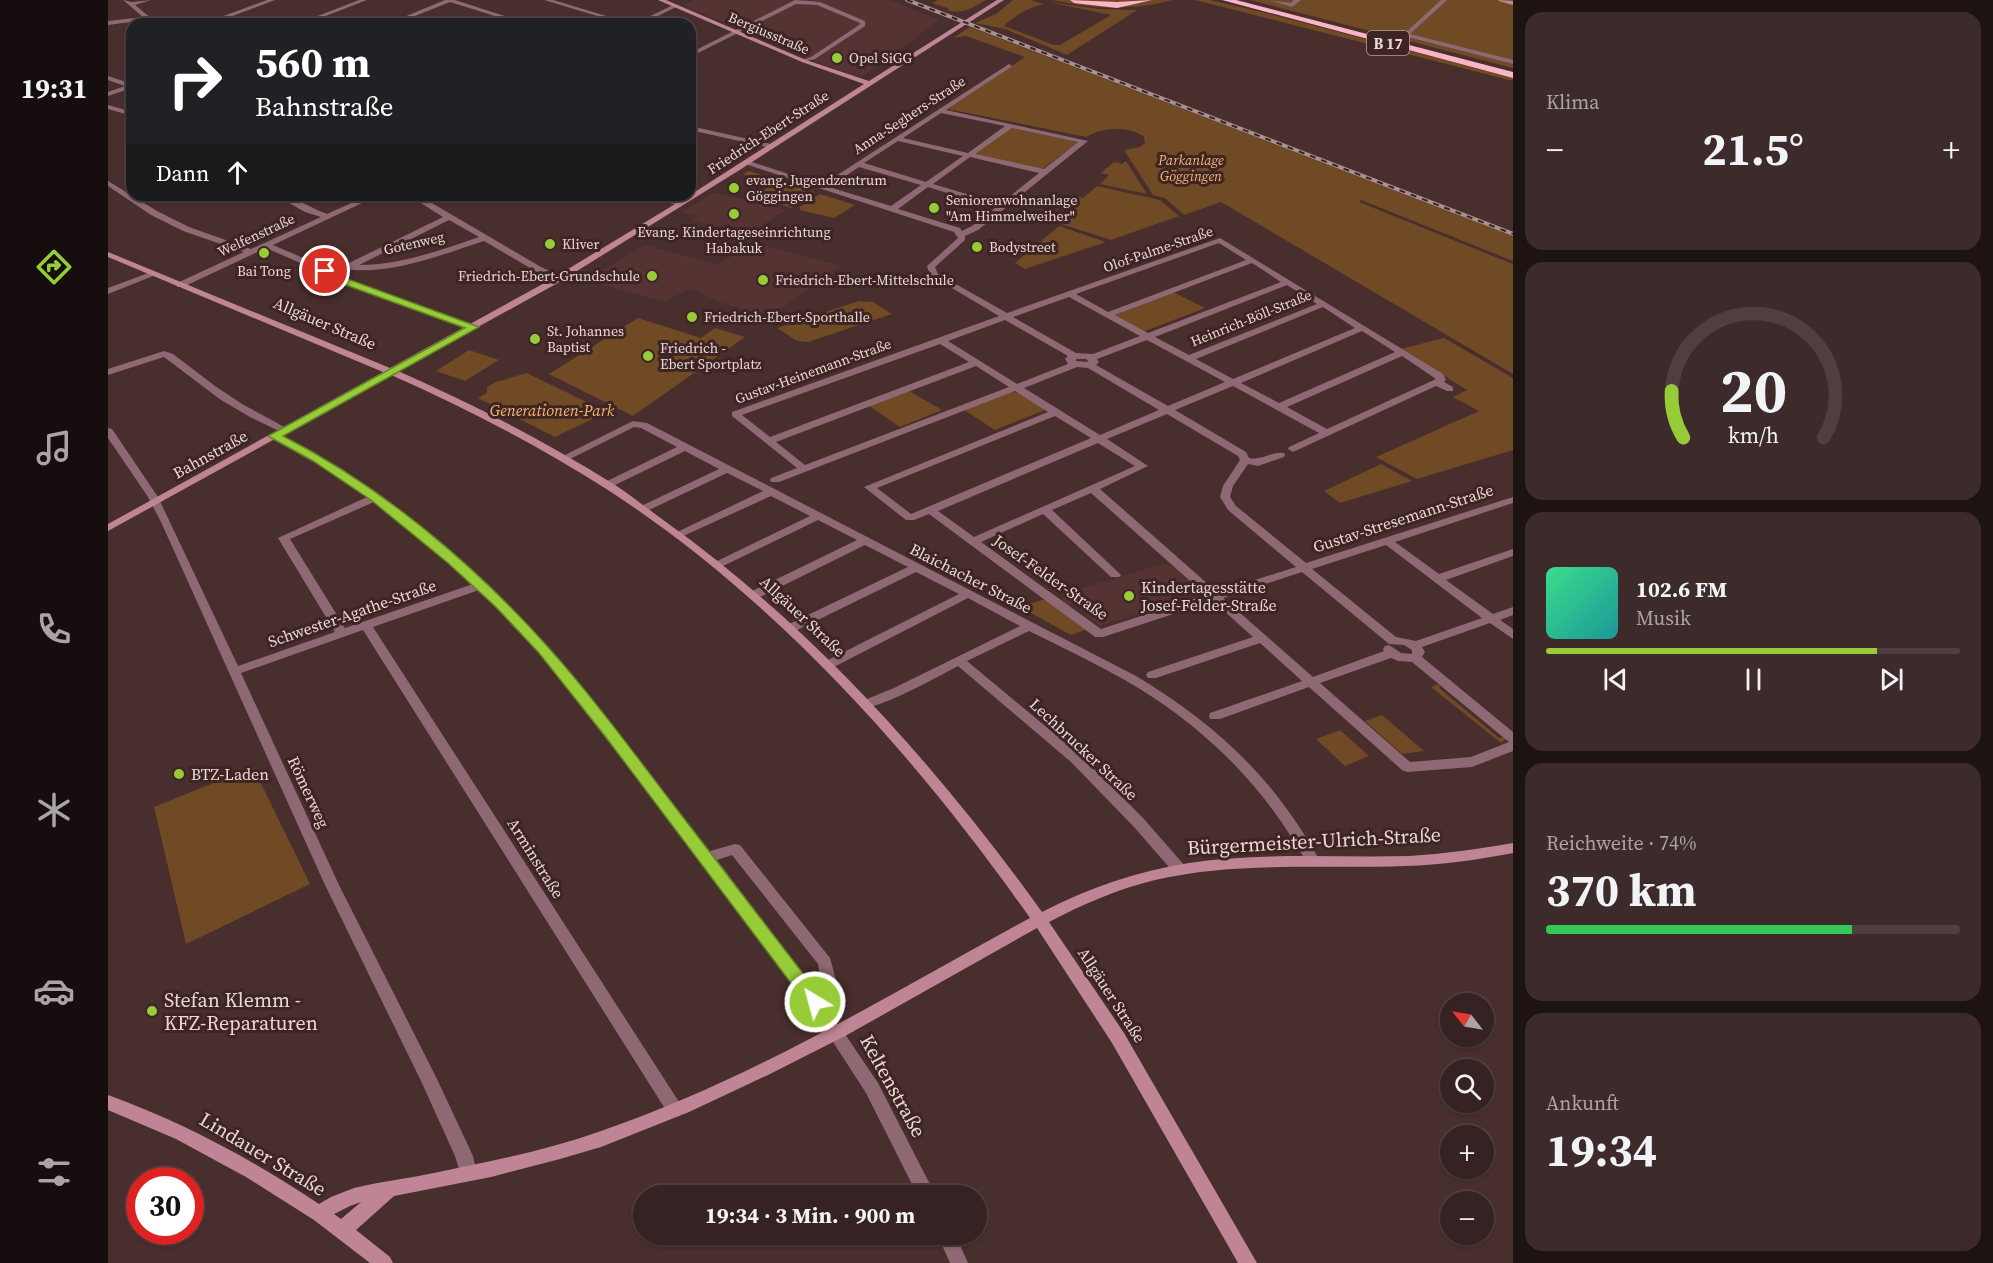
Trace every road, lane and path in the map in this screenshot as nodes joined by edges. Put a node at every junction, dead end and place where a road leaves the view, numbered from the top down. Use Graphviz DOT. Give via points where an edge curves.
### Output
graph roads {
  1 [pos="148,0"];
  2 [pos="272,0"];
  3 [pos="364,0"];
  4 [pos="449,0"];
  5 [pos="547,0"];
  6 [pos="661,0"];
  7 [pos="1001,0"];
  8 [pos="1074,0"];
  9 [pos="1148,0"];
  10 [pos="1217,0"];
  11 [pos="1226,0"];
  12 [pos="1272,0"];
  13 [pos="1298,0"];
  14 [pos="1444,0"];
  15 [pos="1501,0"];
  16 [pos="1245,1"];
  17 [pos="128,2"];
  18 [pos="1513,3"];
  19 [pos="675,6"];
  20 [pos="1263,10"];
  21 [pos="147,18"];
  22 [pos="222,18"];
  23 [pos="316,18"];
  24 [pos="406,18"];
  25 [pos="507,18"];
  26 [pos="609,18"];
  27 [pos="650,18"];
  28 [pos="126,21"];
  29 [pos="108,23"];
  30 [pos="734,32"];
  31 [pos="696,53"];
  32 [pos="804,61"];
  33 [pos="1513,62"];
  34 [pos="1010,66"];
  35 [pos="1513,73"];
  36 [pos="108,78"];
  37 [pos="868,83"];
  38 [pos="126,84"];
  39 [pos="126,88"];
  40 [pos="108,94"];
  41 [pos="108,107"];
  42 [pos="941,111"];
  43 [pos="126,112"];
  44 [pos="1010,126"];
  45 [pos="696,129"];
  46 [pos="897,139"];
  47 [pos="771,146"];
  48 [pos="968,155"];
  49 [pos="746,163"];
  50 [pos="858,164"];
  51 [pos="1045,172"];
  52 [pos="108,183"];
  53 [pos="927,185"];
  54 [pos="823,187"];
  55 [pos="696,194"];
  56 [pos="126,195"];
  57 [pos="136,201"];
  58 [pos="291,201"];
  59 [pos="362,201"];
  60 [pos="422,201"];
  61 [pos="668,201"];
  62 [pos="685,201"];
  63 [pos="680,204"];
  64 [pos="1001,207"];
  65 [pos="892,209"];
  66 [pos="328,217"];
  67 [pos="449,217"];
  68 [pos="962,235"];
  69 [pos="484,238"];
  70 [pos="266,245"];
  71 [pos="251,252"];
  72 [pos="108,254"];
  73 [pos="1253,260"];
  74 [pos="348,267"];
  75 [pos="154,274"];
  76 [pos="333,274"];
  77 [pos="560,278"];
  78 [pos="1288,282"];
  79 [pos="180,285"];
  80 [pos="108,291"];
  81 [pos="1069,294"];
  82 [pos="1310,296"];
  83 [pos="1324,304"];
  84 [pos="1107,315"];
  85 [pos="1006,317"];
  86 [pos="474,327"];
  87 [pos="1362,328"];
  88 [pos="1147,336"];
  89 [pos="940,340"];
  90 [pos="1402,353"];
  91 [pos="1188,359"];
  92 [pos="1074,360"];
  93 [pos="1091,362"];
  94 [pos="976,363"];
  95 [pos="108,372"];
  96 [pos="390,373"];
  97 [pos="1232,382"];
  98 [pos="1437,382"];
  99 [pos="1016,387"];
  100 [pos="1450,389"];
  101 [pos="1279,407"];
  102 [pos="1168,410"];
  103 [pos="1056,412"];
  104 [pos="108,431"];
  105 [pos="280,433"];
  106 [pos="1327,433"];
  107 [pos="1099,439"];
  108 [pos="768,441"];
  109 [pos="112,444"];
  110 [pos="684,447"];
  111 [pos="1293,448"];
  112 [pos="1280,455"];
  113 [pos="564,458"];
  114 [pos="1245,460"];
  115 [pos="726,469"];
  116 [pos="804,469"];
  117 [pos="775,480"];
  118 [pos="607,485"];
  119 [pos="1092,488"];
  120 [pos="770,492"];
  121 [pos="376,497"];
  122 [pos="1513,500"];
  123 [pos="155,502"];
  124 [pos="643,509"];
  125 [pos="930,510"];
  126 [pos="1045,510"];
  127 [pos="817,517"];
  128 [pos="108,528"];
  129 [pos="680,535"];
  130 [pos="1386,540"];
  131 [pos="864,542"];
  132 [pos="972,542"];
  133 [pos="1513,552"];
  134 [pos="717,564"];
  135 [pos="915,567"];
  136 [pos="1302,568"];
  137 [pos="1115,575"];
  138 [pos="1437,579"];
  139 [pos="481,585"];
  140 [pos="967,594"];
  141 [pos="754,595"];
  142 [pos="1214,597"];
  143 [pos="1513,610"];
  144 [pos="1491,618"];
  145 [pos="366,625"];
  146 [pos="1029,626"];
  147 [pos="791,628"];
  148 [pos="342,633"];
  149 [pos="1513,635"];
  150 [pos="1260,639"];
  151 [pos="1393,647"];
  152 [pos="1415,652"];
  153 [pos="958,660"];
  154 [pos="828,665"];
  155 [pos="235,671"];
  156 [pos="1152,675"];
  157 [pos="1310,683"];
  158 [pos="866,704"];
  159 [pos="1215,716"];
  160 [pos="1513,739"];
  161 [pos="1513,746"];
  162 [pos="1513,848"];
  163 [pos="707,857"];
  164 [pos="1313,861"];
  165 [pos="1180,870"];
  166 [pos="1040,920"];
  167 [pos="815,1002"];
  168 [pos="837,1032"];
  169 [pos="108,1102"];
  170 [pos="675,1110"];
  171 [pos="468,1173"];
  172 [pos="921,1185"];
  173 [pos="392,1189"];
  174 [pos="320,1214"];
  175 [pos="342,1230"];
  176 [pos="951,1245"];
  177 [pos="384,1263"];
  178 [pos="959,1263"];
  179 [pos="1248,1263"];
  1 -- 17 [label="street"];
  2 -- 22 [label="street"];
  3 -- 23 [label="street"];
  4 -- 24 [label="street"];
  4 -- 25 [label="street"];
  5 -- 26 [label="street"];
  6 -- 19 [label="street, Bergiusstraße"];
  7 -- 37 [label="street, Friedrich-Ebert-Straße"];
  8 -- 9 [label="highway" via="1117,4"];
  10 -- 20 [label="highway"];
  11 -- 20 [label="highway, B 17"];
  12 -- 13 [label="street" via="1292,5"];
  14 -- 33 [label="street" via="1406,35"];
  15 -- 18 [label="street"];
  16 -- 35 [label="highway, B 17"];
  17 -- 21 [label="street"];
  19 -- 27 [label="street"];
  19 -- 30 [label="street, Bergiusstraße"];
  20 -- 35 [label="highway, B 17"];
  28 -- 29 [label="street"];
  30 -- 31 [label="street"];
  30 -- 32 [label="street, Bergiusstraße"];
  30 -- 32 [label="street" via="790,3 800,2 818,3 863,22 825,51"];
  32 -- 37 [label="street, Bergiusstraße"];
  34 -- 42 [label="street, Anna-Seghers-Straße"];
  36 -- 38 [label="street"];
  37 -- 47 [label="street, Friedrich-Ebert-Straße"];
  39 -- 40 [label="street"];
  41 -- 43 [label="street"];
  42 -- 44 [label="street"];
  42 -- 46 [label="street, Anna-Seghers-Straße"];
  44 -- 48 [label="street"];
  44 -- 51 [label="street" via="1084,141"];
  45 -- 47 [label="street"];
  46 -- 48 [label="street"];
  46 -- 50 [label="street, Anna-Seghers-Straße"];
  47 -- 49 [label="street, Friedrich-Ebert-Straße"];
  48 -- 51 [label="street"];
  48 -- 53 [label="street"];
  49 -- 54 [label="street"];
  49 -- 55 [label="street, Friedrich-Ebert-Straße"];
  50 -- 53 [label="street"];
  50 -- 54 [label="street, Anna-Seghers-Straße"];
  51 -- 64 [label="street"];
  52 -- 56 [label="street"];
  53 -- 64 [label="street"];
  53 -- 65 [label="street"];
  54 -- 65 [label="street"];
  57 -- 71 [label="street" via="186,229"];
  58 -- 66 [label="street"];
  59 -- 66 [label="street, Welfenstraße"];
  60 -- 67 [label="street"];
  61 -- 63 [label="street"];
  62 -- 63 [label="street, Friedrich-Ebert-Straße"];
  63 -- 77 [label="street, Friedrich-Ebert-Straße"];
  64 -- 68 [label="street"];
  65 -- 68 [label="street" via="950,227"];
  66 -- 70 [label="street, Welfenstraße"];
  67 -- 69 [label="street"];
  67 -- 74 [label="street"];
  68 -- 85 [label="street" via="935,261 932,271"];
  69 -- 74 [label="street, Gotenweg" via="400,261"];
  69 -- 77 [label="street"];
  70 -- 71 [label="street, Welfenstraße"];
  70 -- 76 [label="street"];
  71 -- 79 [label="street, Welfenstraße"];
  72 -- 75 [label="street, Allgäuer Straße"];
  73 -- 78 [label="street, Olof-Palme-Straße"];
  73 -- 81 [label="street, Olof-Palme-Straße" via="1220,240"];
  73 -- 84 [label="street"];
  74 -- 76 [label="street"];
  75 -- 79 [label="street, Allgäuer Straße"];
  75 -- 80 [label="street"];
  76 -- 86 [label="street" via="335,278"];
  77 -- 86 [label="street, Friedrich-Ebert-Straße"];
  78 -- 82 [label="street, Olof-Palme-Straße"];
  78 -- 88 [label="street"];
  79 -- 96 [label="street, Allgäuer Straße"];
  81 -- 84 [label="street"];
  81 -- 85 [label="street, Olof-Palme-Straße"];
  82 -- 83 [label="street, Heinrich-Böll-Straße"];
  83 -- 87 [label="street, Heinrich-Böll-Straße"];
  83 -- 91 [label="street, Heinrich-Böll-Straße"];
  84 -- 88 [label="street"];
  85 -- 89 [label="street, Gustav-Heinemann-Straße"];
  85 -- 92 [label="street"];
  86 -- 96 [label="street, Friedrich-Ebert-Straße"];
  87 -- 90 [label="street, Heinrich-Böll-Straße"];
  87 -- 97 [label="street"];
  88 -- 91 [label="street"];
  88 -- 93 [label="street"];
  89 -- 94 [label="street"];
  89 -- 108 [label="street, Gustav-Heinemann-Straße" via="735,414"];
  90 -- 98 [label="street, Heinrich-Böll-Straße" via="1440,376"];
  90 -- 101 [label="street"];
  91 -- 97 [label="street"];
  92 -- 93 [label="street"];
  92 -- 99 [label="street"];
  93 -- 102 [label="street"];
  94 -- 99 [label="street"];
  94 -- 108 [label="street"];
  95 -- 105 [label="street, Keltenstraße" via="164,354 170,356 212,390"];
  96 -- 105 [label="street, Bahnstraße"];
  96 -- 113 [label="street, Allgäuer Straße" via="485,415"];
  97 -- 101 [label="street"];
  97 -- 102 [label="street"];
  98 -- 100 [label="street, Heinrich-Böll-Straße"];
  98 -- 106 [label="street"];
  99 -- 103 [label="street, Josef-Felder-Straße"];
  99 -- 116 [label="street"];
  101 -- 106 [label="street"];
  102 -- 107 [label="street"];
  102 -- 114 [label="street" via="1234,448"];
  103 -- 107 [label="street, Josef-Felder-Straße"];
  103 -- 125 [label="street" via="869,487 910,518"];
  104 -- 109 [label="street, Römerweg"];
  105 -- 121 [label="street, Keltenstraße"];
  105 -- 123 [label="street, Bahnstraße"];
  106 -- 111 [label="street"];
  107 -- 119 [label="street, Josef-Felder-Straße" via="1143,466"];
  107 -- 125 [label="street"];
  108 -- 116 [label="street, Gustav-Heinemann-Straße"];
  109 -- 123 [label="street, Römerweg"];
  110 -- 113 [label="street, Blaichacher Straße" via="643,425 633,424"];
  110 -- 115 [label="street, Blaichacher Straße"];
  110 -- 118 [label="street"];
  112 -- 114 [label="street" via="1258,463"];
  113 -- 118 [label="street, Allgäuer Straße"];
  114 -- 136 [label="street" via="1225,497 1232,508"];
  115 -- 120 [label="street, Blaichacher Straße"];
  115 -- 124 [label="street"];
  116 -- 117 [label="street"];
  118 -- 124 [label="street, Allgäuer Straße"];
  119 -- 126 [label="street, Josef-Felder-Straße"];
  119 -- 142 [label="street"];
  120 -- 127 [label="street, Blaichacher Straße"];
  120 -- 129 [label="street"];
  121 -- 139 [label="street, Keltenstraße"];
  121 -- 148 [label="street" via="284,538"];
  122 -- 130 [label="street, Gustav-Stresemann-Straße"];
  123 -- 128 [label="street, Bahnstraße"];
  123 -- 155 [label="street, Römerweg"];
  124 -- 129 [label="street, Allgäuer Straße"];
  125 -- 132 [label="street, Josef-Felder-Straße"];
  126 -- 132 [label="street, Josef-Felder-Straße"];
  126 -- 137 [label="street"];
  127 -- 131 [label="street, Blaichacher Straße"];
  127 -- 134 [label="street"];
  129 -- 134 [label="street, Allgäuer Straße"];
  130 -- 136 [label="street, Gustav-Stresemann-Straße"];
  130 -- 138 [label="street"];
  131 -- 135 [label="street, Blaichacher Straße"];
  131 -- 141 [label="street"];
  132 -- 142 [label="street, Josef-Felder-Straße" via="1099,634"];
  133 -- 138 [label="street"];
  134 -- 141 [label="street, Allgäuer Straße"];
  135 -- 140 [label="street, Blaichacher Straße"];
  135 -- 147 [label="street"];
  136 -- 142 [label="street, Josef-Felder-Straße"];
  136 -- 151 [label="street"];
  138 -- 144 [label="street"];
  139 -- 145 [label="street, Schwester-Agathe-Straße"];
  139 -- 163 [label="street, Keltenstraße" via="543,650"];
  140 -- 146 [label="street, Blaichacher Straße"];
  140 -- 154 [label="street"];
  141 -- 147 [label="street, Allgäuer Straße"];
  142 -- 150 [label="street"];
  143 -- 144 [label="street"];
  144 -- 149 [label="street"];
  144 -- 152 [label="street"];
  145 -- 148 [label="street, Schwester-Agathe-Straße"];
  145 -- 170 [label="street, Arminstraße"];
  146 -- 153 [label="street"];
  146 -- 164 [label="street, Blaichacher Straße" via="1157,693 1198,723 1292,822"];
  147 -- 154 [label="street, Allgäuer Straße"];
  148 -- 155 [label="street, Schwester-Agathe-Straße"];
  150 -- 156 [label="street"];
  150 -- 157 [label="street"];
  151 -- 152 [label="street" via="1402,658"];
  151 -- 152 [label="street" via="1406,641"];
  151 -- 157 [label="street"];
  152 -- 160 [label="street"];
  153 -- 158 [label="street"];
  153 -- 165 [label="street, Lechbrucker Straße" via="1076,759"];
  154 -- 158 [label="street, Allgäuer Straße"];
  155 -- 171 [label="street, Römerweg" via="336,895 429,1079"];
  157 -- 159 [label="street"];
  157 -- 161 [label="street" via="1407,767 1472,762"];
  158 -- 166 [label="street, Allgäuer Straße" via="980,838"];
  162 -- 164 [label="street, Bürgermeister-Ulrich-Straße" via="1410,861"];
  163 -- 167 [label="street, Keltenstraße"];
  163 -- 167 [label="street" via="735,849 814,947 825,962 829,984"];
  164 -- 165 [label="street, Bürgermeister-Ulrich-Straße"];
  165 -- 166 [label="street, Bürgermeister-Ulrich-Straße" via="1119,884"];
  166 -- 168 [label="street, Bürgermeister-Ulrich-Straße"];
  166 -- 179 [label="street, Allgäuer Straße" via="1127,1053"];
  167 -- 168 [label="street, Keltenstraße"];
  168 -- 170 [label="street, Bürgermeister-Ulrich-Straße"];
  168 -- 172 [label="street, Keltenstraße" via="872,1088"];
  169 -- 174 [label="street, Lindauer Straße" via="188,1135"];
  170 -- 171 [label="street, Bürgermeister-Ulrich-Straße" via="565,1151"];
  171 -- 173 [label="street, Bürgermeister-Ulrich-Straße"];
  173 -- 174 [label="street, Bürgermeister-Ulrich-Straße" via="363,1192"];
  173 -- 175 [label="street, Bürgermeister-Ulrich-Straße" via="375,1199"];
  174 -- 175 [label="street, Lindauer Straße"];
  175 -- 177 [label="street, Lindauer Straße"];
  176 -- 178 [label="street"];
}
